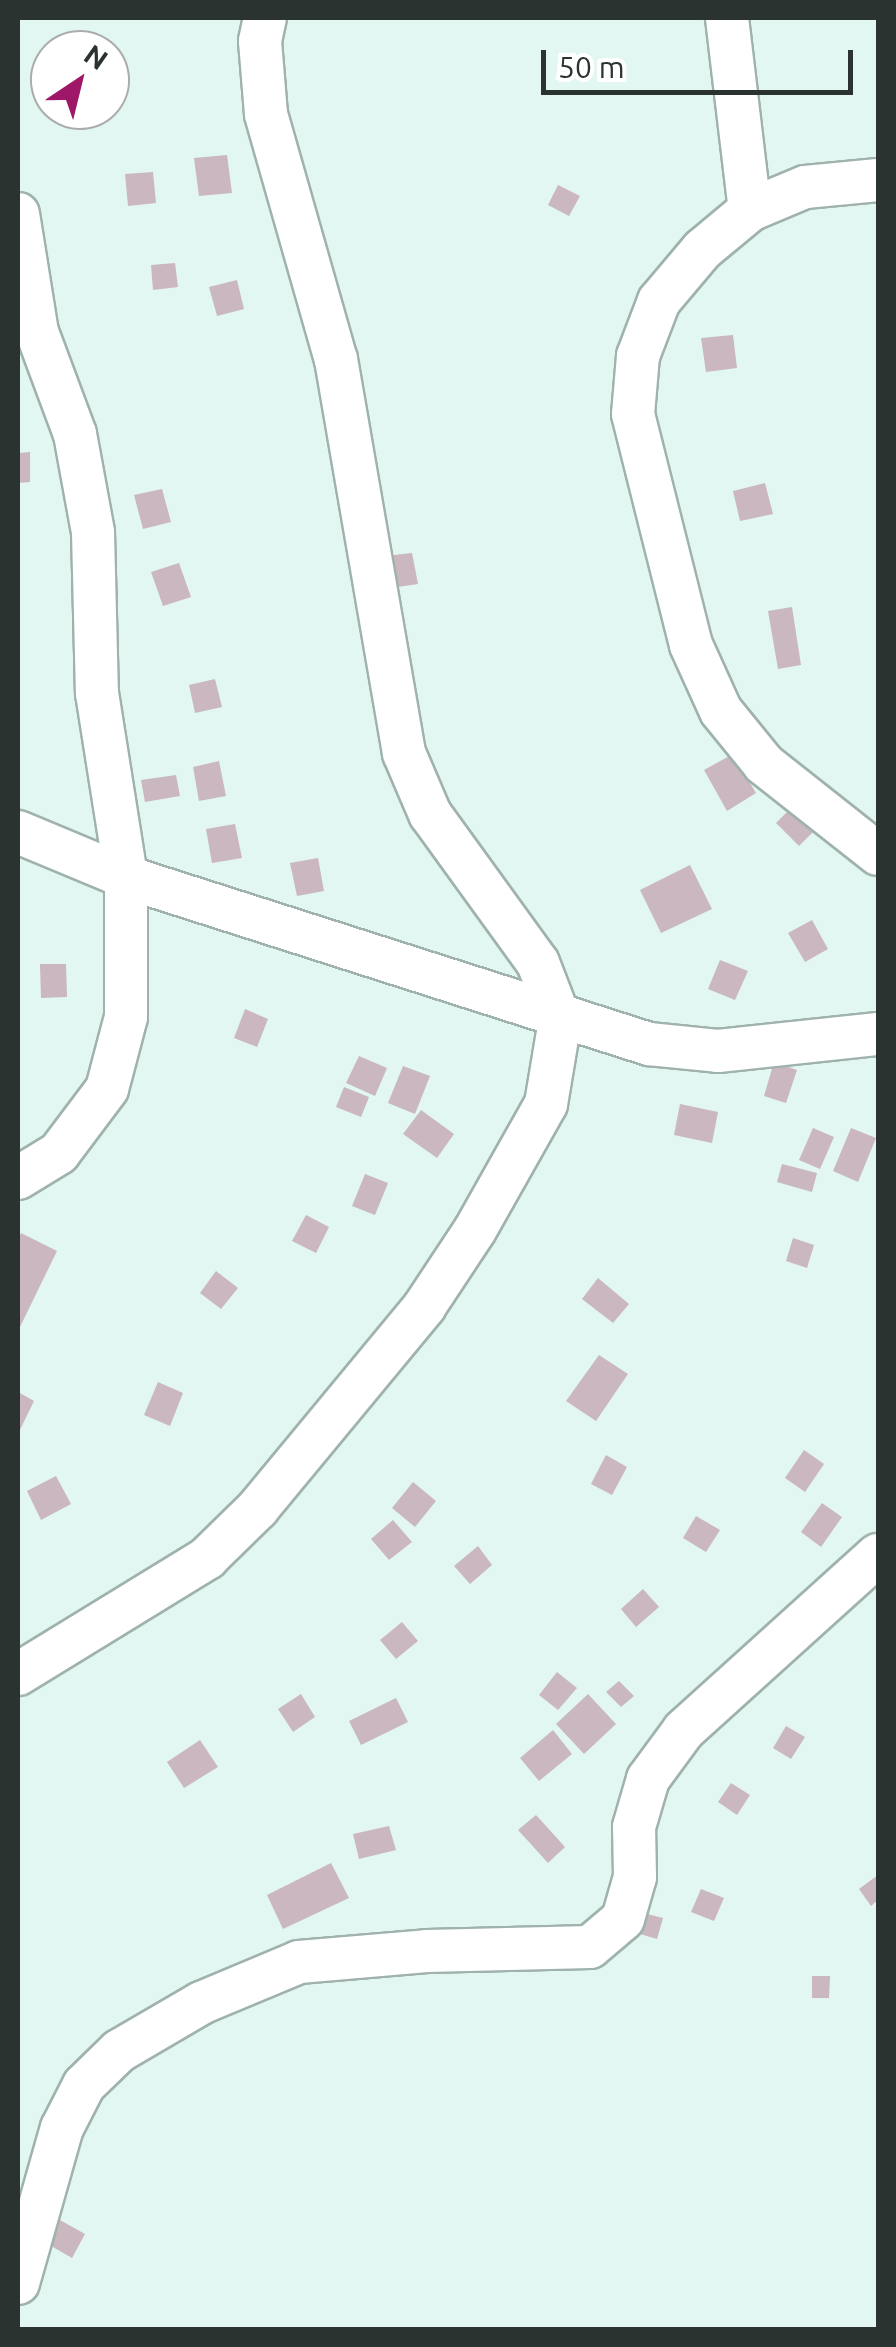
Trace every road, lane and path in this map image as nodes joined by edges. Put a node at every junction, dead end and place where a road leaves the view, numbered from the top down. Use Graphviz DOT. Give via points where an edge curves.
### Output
graph roads {
  1 [pos="266,18"];
  2 [pos="727,18"];
  3 [pos="878,180"];
  4 [pos="750,210"];
  5 [pos="18,214"];
  6 [pos="18,832"];
  7 [pos="878,854"];
  8 [pos="126,877"];
  9 [pos="560,1020"];
  10 [pos="878,1034"];
  11 [pos="18,1178"];
  12 [pos="878,1555"];
  13 [pos="18,1674"];
  14 [pos="18,2283"];
  1 -- 9 [label="street" via="260,41 266,114 336,360 404,753 430,814 538,963"];
  2 -- 4 [label="street"];
  3 -- 4 [label="street" via="805,187"];
  4 -- 7 [label="street" via="702,250 658,302 638,356 632,414 691,645 721,712 764,764"];
  5 -- 8 [label="street" via="36,332 74,434 93,532 96,692"];
  6 -- 8 [label="street"];
  8 -- 9 [label="street"];
  8 -- 11 [label="street" via="126,1016 107,1090 59,1153"];
  9 -- 10 [label="street" via="649,1044 718,1052"];
  9 -- 13 [label="street" via="546,1104 424,1307 207,1558"];
  12 -- 14 [label="street" via="684,1730 648,1779 634,1827 635,1877 623,1919 590,1947 299,1962 201,2004 119,2051 84,2085 62,2128"];
}
